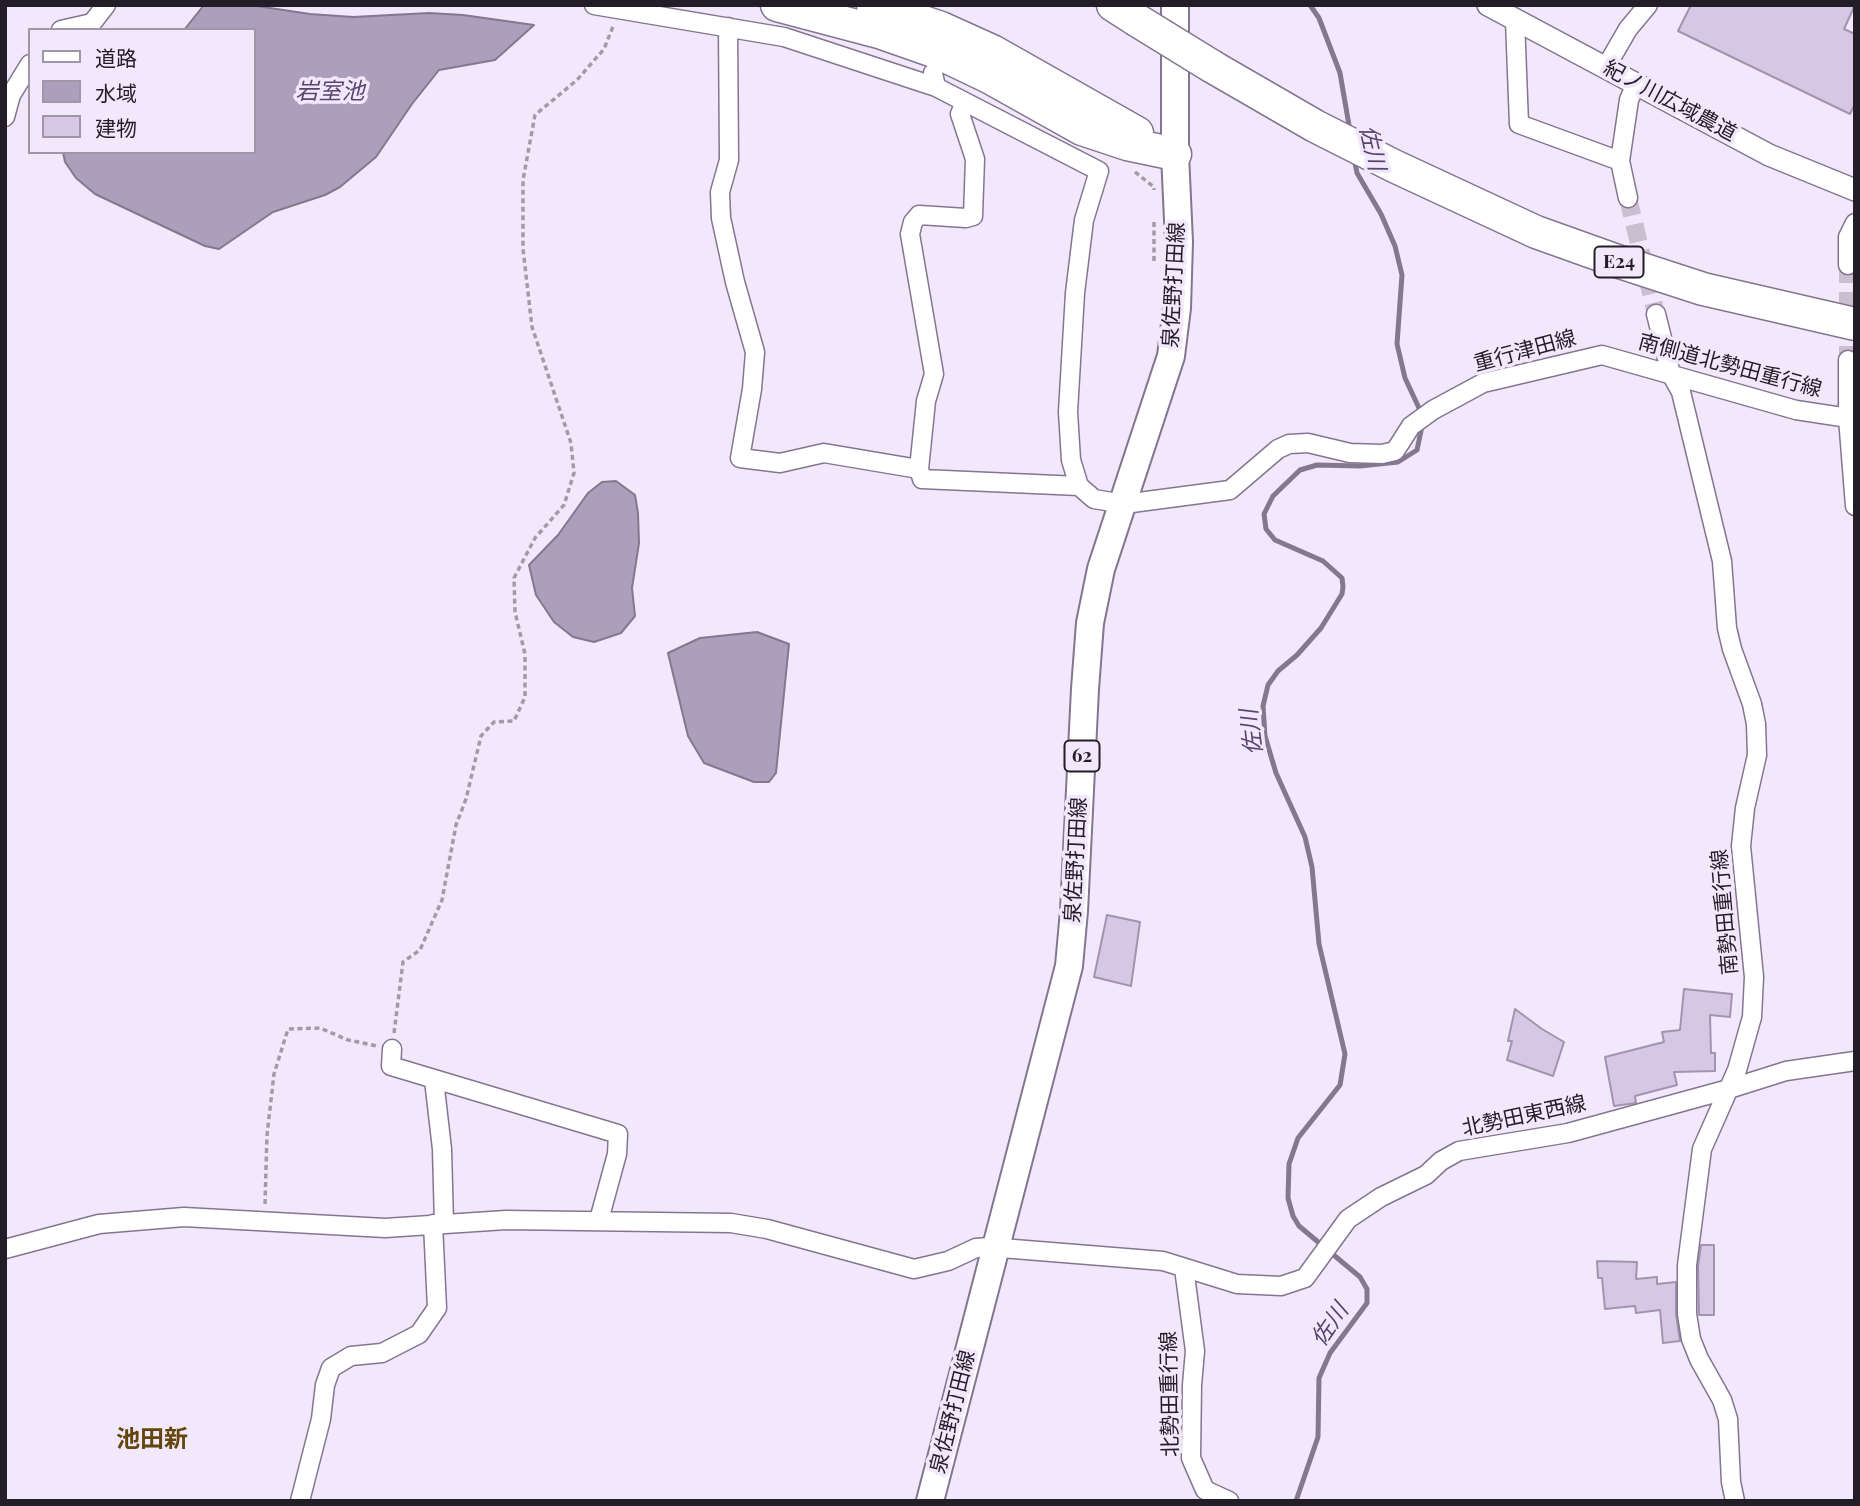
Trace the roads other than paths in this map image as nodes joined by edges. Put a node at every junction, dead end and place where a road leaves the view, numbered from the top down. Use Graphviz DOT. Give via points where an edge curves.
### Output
graph roads {
  1 [pos="106,5"];
  2 [pos="594,5"];
  3 [pos="777,5"];
  4 [pos="873,5"];
  5 [pos="1175,5"];
  6 [pos="1488,5"];
  7 [pos="1648,5"];
  8 [pos="621,7"];
  9 [pos="1124,12"];
  10 [pos="1515,20"];
  11 [pos="728,27"];
  12 [pos="70,28"];
  13 [pos="28,67"];
  14 [pos="1606,67"];
  15 [pos="1636,83"];
  16 [pos="965,102"];
  17 [pos="5,117"];
  18 [pos="1175,154"];
  19 [pos="1620,161"];
  20 [pos="1855,190"];
  21 [pos="1628,198"];
  22 [pos="1855,223"];
  23 [pos="1848,265"];
  24 [pos="1656,314"];
  25 [pos="1855,324"];
  26 [pos="1602,355"];
  27 [pos="1848,360"];
  28 [pos="1671,374"];
  29 [pos="1852,418"];
  30 [pos="919,469"];
  31 [pos="1079,486"];
  32 [pos="1124,504"];
  33 [pos="1855,506"];
  34 [pos="392,1049"];
  35 [pos="1855,1061"];
  36 [pos="434,1080"];
  37 [pos="1729,1089"];
  38 [pos="599,1220"];
  39 [pos="439,1224"];
  40 [pos="996,1248"];
  41 [pos="5,1249"];
  42 [pos="1184,1268"];
  43 [pos="300,1501"];
  44 [pos="930,1501"];
  45 [pos="1229,1501"];
  46 [pos="1735,1501"];
  1 -- 12 [label="street" via="92,23"];
  2 -- 8 [label="street"];
  3 -- 18 [label="highway" via="939,53 1082,129"];
  4 -- 18 [label="highway" via="992,51"];
  5 -- 18 [label="main road, 泉佐野打田線 / 62"];
  6 -- 10 [label="street, 紀ノ川広域農道"];
  7 -- 14 [label="street"];
  8 -- 11 [label="street"];
  9 -- 25 [label="highway, E24, bridge" via="1315,126 1536,232 1703,289"];
  10 -- 14 [label="street, 紀ノ川広域農道"];
  10 -- 19 [label="street" via="1519,124"];
  11 -- 16 [label="street" via="784,37 934,80"];
  11 -- 30 [label="street" via="729,160 720,192 722,218 755,352 740,458 780,464 824,453"];
  13 -- 17 [label="street" via="10,95"];
  14 -- 15 [label="street, 紀ノ川広域農道"];
  15 -- 19 [label="street"];
  15 -- 20 [label="street, 紀ノ川広域農道" via="1769,155"];
  16 -- 30 [label="street" via="960,114 975,159 973,216 919,215 910,234 934,374 926,401"];
  16 -- 31 [label="street" via="1099,171 1084,220 1075,293 1068,412 1071,460"];
  18 -- 32 [label="main road, 泉佐野打田線 / 62" via="1179,243 1171,356"];
  19 -- 21 [label="street"];
  22 -- 23 [label="street" via="1848,237"];
  24 -- 28 [label="street, 南勢田重行線"];
  26 -- 28 [label="street, 南側道北勢田重行線"];
  26 -- 32 [label="street, 重行津田線" via="1483,383 1411,426 1395,451 1350,453 1308,443 1289,444 1230,490"];
  27 -- 29 [label="street, 南側道北勢田重行線"];
  28 -- 29 [label="street, 南側道北勢田重行線" via="1796,410"];
  28 -- 37 [label="street, 南勢田重行線" via="1681,393 1721,561 1732,649 1756,724 1757,755 1741,846 1754,1000 1744,1050"];
  29 -- 33 [label="street"];
  30 -- 31 [label="street" via="922,479 937,481"];
  31 -- 32 [label="street" via="1094,499"];
  32 -- 40 [label="main road, 泉佐野打田線 / 62" via="1101,569 1090,623 1069,966"];
  34 -- 36 [label="street" via="391,1066"];
  35 -- 37 [label="street, 北勢田東西線" via="1786,1071"];
  36 -- 38 [label="street" via="618,1134"];
  36 -- 39 [label="street" via="442,1149"];
  37 -- 42 [label="street, 北勢田東西線" via="1568,1133 1460,1151 1348,1219 1305,1278 1281,1286 1237,1284"];
  37 -- 46 [label="street, 南勢田重行線" via="1702,1149 1687,1265 1687,1314 1691,1339 1728,1419"];
  38 -- 39 [label="street, 北勢田東西線"];
  38 -- 40 [label="street, 北勢田東西線" via="731,1223 914,1269 976,1248"];
  39 -- 41 [label="street, 北勢田東西線" via="385,1228 184,1217 99,1224"];
  39 -- 43 [label="street" via="437,1308 419,1334 382,1353 351,1356 331,1368"];
  40 -- 42 [label="street, 北勢田東西線" via="1163,1261"];
  40 -- 44 [label="main road, 泉佐野打田線 / 62"];
  42 -- 45 [label="street, 北勢田重行線" via="1195,1351 1191,1458 1205,1490"];
}
